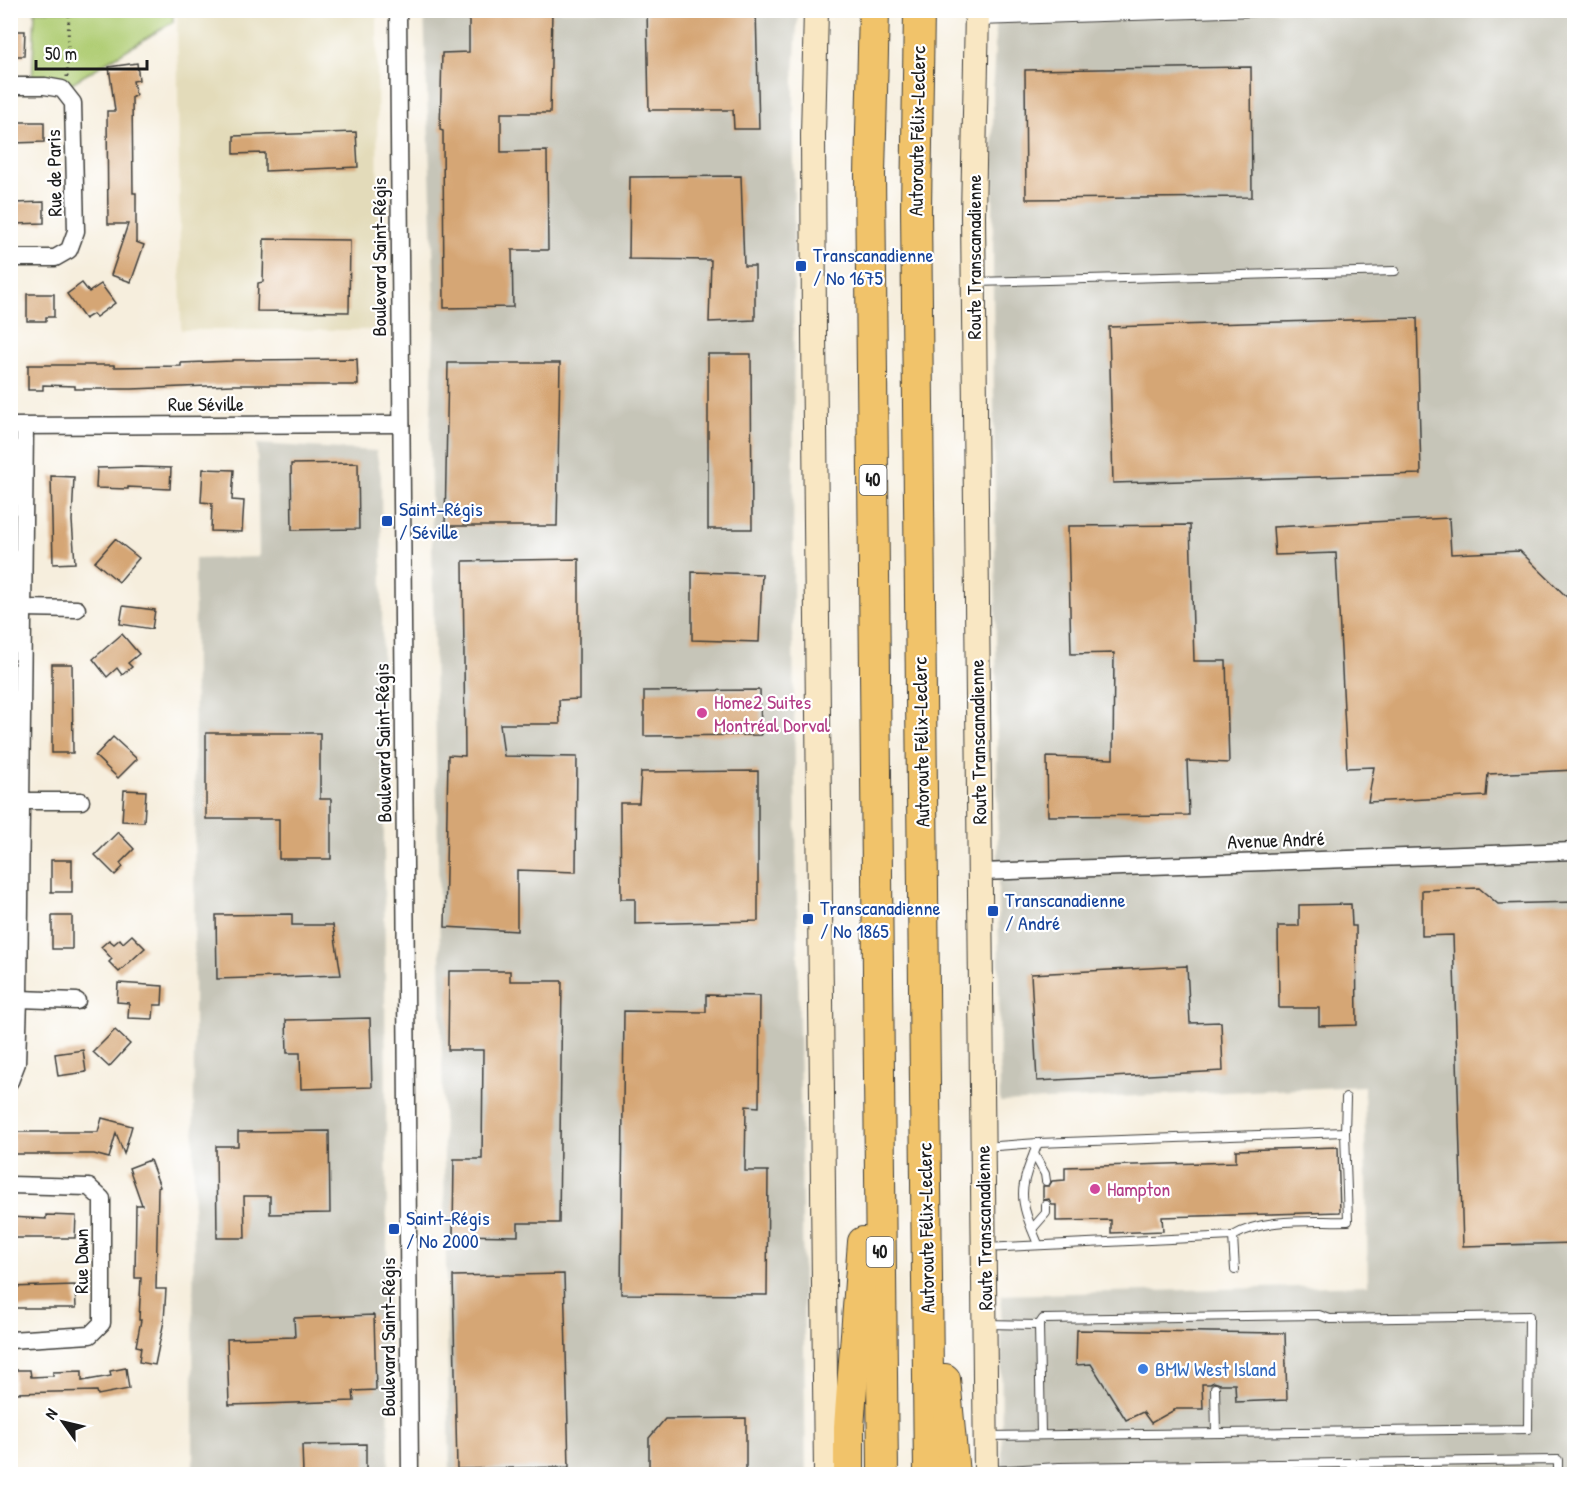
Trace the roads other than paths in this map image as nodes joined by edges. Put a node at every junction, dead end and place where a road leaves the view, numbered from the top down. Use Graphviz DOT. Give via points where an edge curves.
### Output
graph roads {
  1 [pos="398,10"];
  2 [pos="816,10"];
  3 [pos="874,10"];
  4 [pos="919,10"];
  5 [pos="1316,10"];
  6 [pos="977,16"];
  7 [pos="10,86"];
  8 [pos="10,258"];
  9 [pos="1395,271"];
  10 [pos="974,282"];
  11 [pos="401,423"];
  12 [pos="18,426"];
  13 [pos="23,608"];
  14 [pos="77,609"];
  15 [pos="21,801"];
  16 [pos="81,801"];
  17 [pos="1575,851"];
  18 [pos="980,872"];
  19 [pos="19,999"];
  20 [pos="77,1001"];
  21 [pos="878,1030"];
  22 [pos="10,1081"];
  23 [pos="1346,1098"];
  24 [pos="1345,1132"];
  25 [pos="1038,1143"];
  26 [pos="983,1147"];
  27 [pos="1034,1154"];
  28 [pos="925,1164"];
  29 [pos="1046,1181"];
  30 [pos="10,1185"];
  31 [pos="1046,1206"];
  32 [pos="1032,1229"];
  33 [pos="1233,1236"];
  34 [pos="1038,1244"];
  35 [pos="984,1248"];
  36 [pos="1235,1270"];
  37 [pos="985,1324"];
  38 [pos="1039,1325"];
  39 [pos="10,1340"];
  40 [pos="1215,1388"];
  41 [pos="1216,1433"];
  42 [pos="1041,1435"];
  43 [pos="986,1436"];
  44 [pos="1289,1464"];
  45 [pos="1060,1471"];
  46 [pos="986,1473"];
  47 [pos="410,1474"];
  48 [pos="826,1474"];
  49 [pos="849,1474"];
  50 [pos="883,1474"];
  51 [pos="928,1474"];
  52 [pos="954,1474"];
  53 [pos="1289,1474"];
  54 [pos="1558,1474"];
  1 -- 11 [label="street, Boulevard Saint-Régis"];
  2 -- 48 [label="main road" via="814,333"];
  3 -- 21 [label="highway, 40" via="870,185"];
  4 -- 28 [label="highway, Autoroute Félix-Leclerc" via="916,209"];
  5 -- 6 [label="lane"];
  6 -- 10 [label="main road, Route Transcanadienne"];
  7 -- 8 [label="street, Rue de Paris" via="62,89 73,103 76,231 69,250 55,258"];
  9 -- 10 [label="lane"];
  10 -- 18 [label="main road, Route Transcanadienne"];
  11 -- 12 [label="street, Rue Séville"];
  11 -- 47 [label="street, Boulevard Saint-Régis"];
  12 -- 13 [label="street"];
  13 -- 14 [label="street"];
  13 -- 15 [label="street"];
  15 -- 16 [label="street"];
  15 -- 19 [label="street"];
  17 -- 18 [label="street, Avenue André"];
  18 -- 26 [label="main road, Route Transcanadienne"];
  19 -- 20 [label="street"];
  19 -- 22 [label="street" via="17,1063"];
  21 -- 49 [label="highway"];
  21 -- 50 [label="highway, 40"];
  23 -- 24 [label="lane"];
  24 -- 25 [label="lane"];
  24 -- 33 [label="lane" via="1348,1221 1264,1224"];
  25 -- 26 [label="lane"];
  25 -- 27 [label="lane"];
  26 -- 35 [label="main road, Route Transcanadienne"];
  27 -- 29 [label="lane"];
  27 -- 32 [label="lane" via="1022,1193"];
  28 -- 51 [label="highway, Autoroute Félix-Leclerc"];
  28 -- 52 [label="highway"];
  30 -- 39 [label="street, Rue Dawn" via="89,1186 102,1199 102,1323 90,1335"];
  31 -- 32 [label="lane" via="1046,1213"];
  32 -- 34 [label="lane"];
  33 -- 34 [label="lane"];
  33 -- 36 [label="lane"];
  34 -- 35 [label="lane"];
  35 -- 37 [label="main road, Route Transcanadienne"];
  37 -- 38 [label="lane"];
  37 -- 43 [label="main road, Route Transcanadienne"];
  38 -- 41 [label="lane" via="1043,1319 1529,1316 1528,1429"];
  38 -- 42 [label="lane"];
  40 -- 41 [label="lane"];
  41 -- 42 [label="lane"];
  42 -- 43 [label="lane"];
  43 -- 46 [label="main road, Route Transcanadienne"];
  44 -- 45 [label="lane"];
  44 -- 53 [label="lane"];
  44 -- 54 [label="lane" via="1558,1460"];
  45 -- 46 [label="lane"];
}
